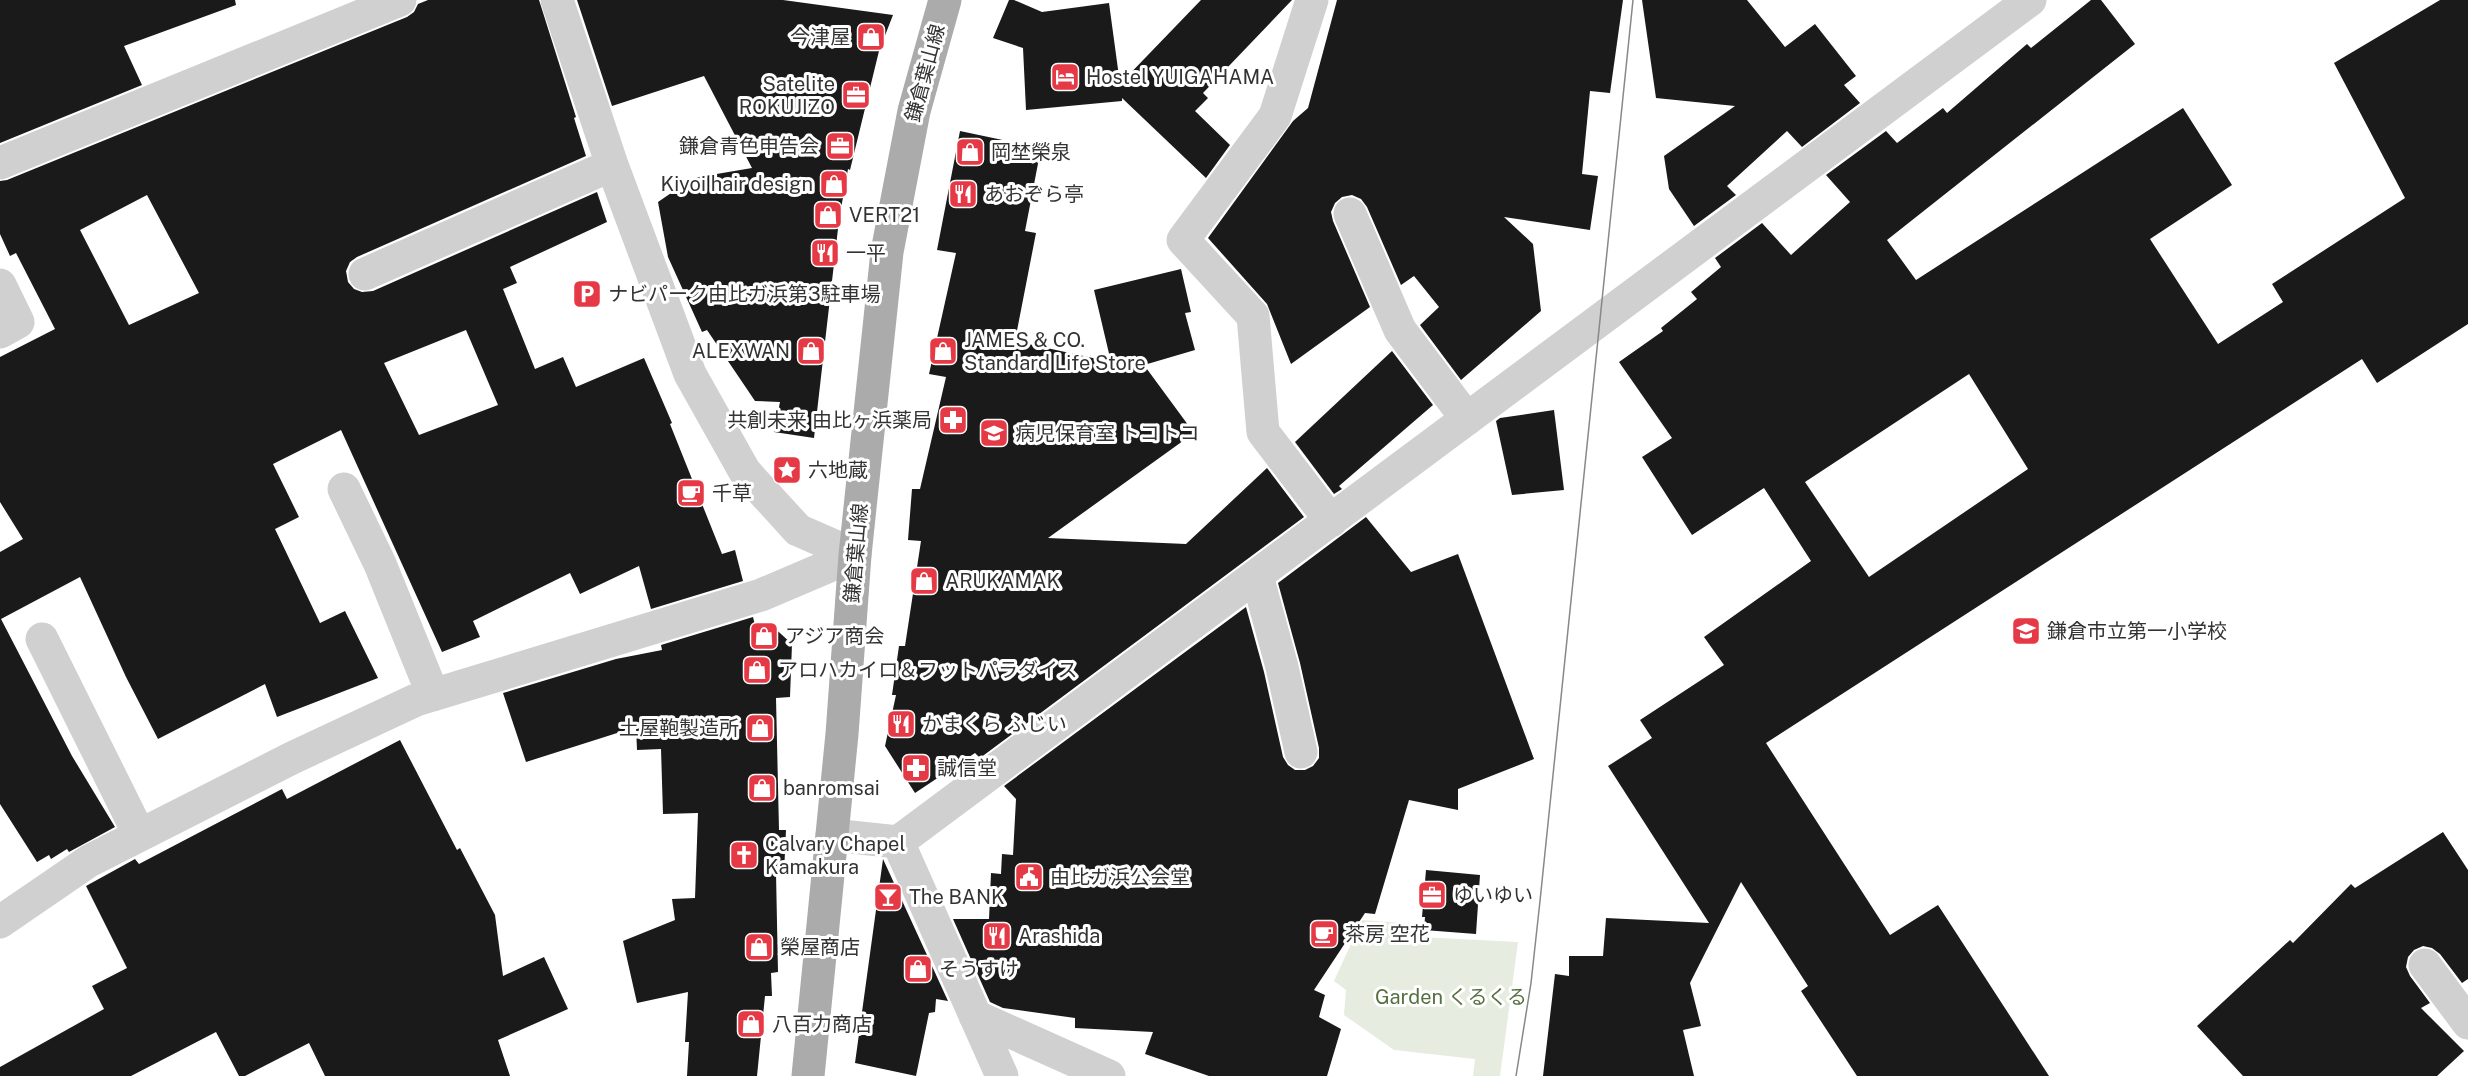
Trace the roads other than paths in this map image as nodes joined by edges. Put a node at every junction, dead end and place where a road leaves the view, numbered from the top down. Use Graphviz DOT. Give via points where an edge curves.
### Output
graph roads {
  1 [pos="400,0"];
  2 [pos="557,0"];
  3 [pos="945,0"];
  4 [pos="1312,0"];
  5 [pos="2030,0"];
  6 [pos="0,164"];
  7 [pos="612,165"];
  8 [pos="1350,214"];
  9 [pos="365,274"];
  10 [pos="0,285"];
  11 [pos="0,332"];
  12 [pos="1467,419"];
  13 [pos="344,489"];
  14 [pos="1331,521"];
  15 [pos="855,555"];
  16 [pos="1257,576"];
  17 [pos="42,639"];
  18 [pos="433,695"];
  19 [pos="1301,752"];
  20 [pos="139,834"];
  21 [pos="832,835"];
  22 [pos="898,843"];
  23 [pos="0,922"];
  24 [pos="2425,965"];
  25 [pos="975,1016"];
  26 [pos="2468,1023"];
  27 [pos="808,1076"];
  28 [pos="1002,1076"];
  29 [pos="1109,1076"];
  1 -- 6 [label="street"];
  2 -- 7 [label="street"];
  3 -- 15 [label="main road, 鎌倉葉山線" via="914,111 887,252"];
  4 -- 14 [label="street" via="1275,116 1182,240 1253,316 1263,432"];
  5 -- 12 [label="street"];
  7 -- 9 [label="street"];
  7 -- 15 [label="street" via="690,374 745,472 798,530"];
  8 -- 12 [label="street" via="1400,330"];
  10 -- 11 [label="street" via="18,322"];
  12 -- 14 [label="street"];
  13 -- 18 [label="street" via="380,564"];
  14 -- 16 [label="street"];
  15 -- 18 [label="street" via="761,595"];
  15 -- 21 [label="main road, 鎌倉葉山線"];
  16 -- 19 [label="street"];
  16 -- 22 [label="street"];
  17 -- 20 [label="street"];
  18 -- 20 [label="street" via="292,758"];
  20 -- 23 [label="street" via="89,861"];
  21 -- 22 [label="street"];
  21 -- 27 [label="main road, 鎌倉葉山線"];
  22 -- 25 [label="street"];
  24 -- 26 [label="street"];
  25 -- 28 [label="street"];
  25 -- 29 [label="street"];
}
